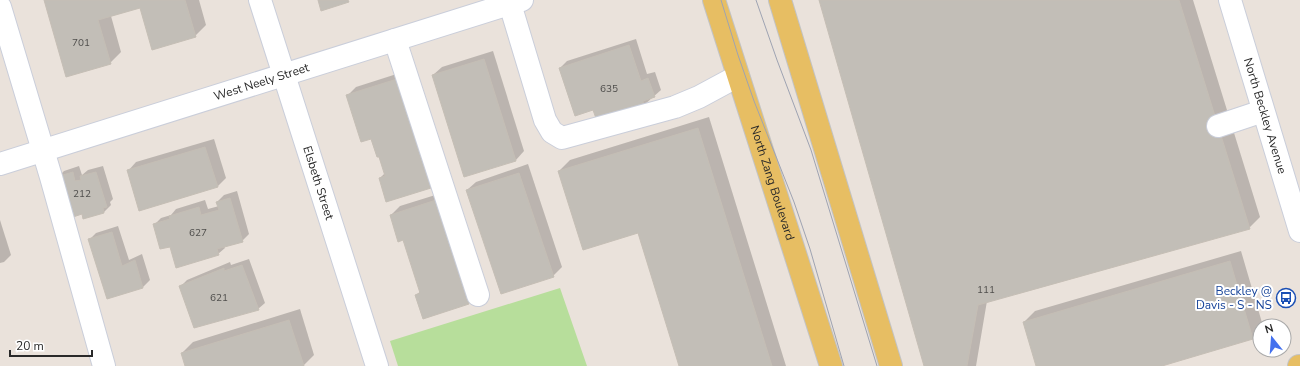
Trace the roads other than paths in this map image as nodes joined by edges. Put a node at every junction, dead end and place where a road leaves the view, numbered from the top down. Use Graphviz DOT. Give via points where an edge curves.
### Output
graph roads {
  1 [pos="260,0"];
  2 [pos="714,0"];
  3 [pos="780,0"];
  4 [pos="1230,0"];
  5 [pos="516,2"];
  6 [pos="0,7"];
  7 [pos="395,40"];
  8 [pos="284,75"];
  9 [pos="738,76"];
  10 [pos="1263,111"];
  11 [pos="1218,126"];
  12 [pos="44,151"];
  13 [pos="0,164"];
  14 [pos="1300,231"];
  15 [pos="478,295"];
  16 [pos="104,366"];
  17 [pos="377,366"];
  18 [pos="831,366"];
  19 [pos="891,366"];
  1 -- 8 [label="street, Elsbeth Street"];
  2 -- 9 [label="main road, North Zang Boulevard"];
  3 -- 19 [label="main road"];
  4 -- 10 [label="street, North Beckley Avenue"];
  5 -- 7 [label="street, West Neely Street"];
  5 -- 9 [label="street" via="545,120 552,132 562,138 675,107"];
  6 -- 12 [label="street"];
  7 -- 8 [label="street, West Neely Street"];
  7 -- 15 [label="street"];
  8 -- 12 [label="street, West Neely Street"];
  8 -- 17 [label="street, Elsbeth Street"];
  9 -- 18 [label="main road, North Zang Boulevard"];
  10 -- 11 [label="street"];
  10 -- 14 [label="street, North Beckley Avenue"];
  12 -- 13 [label="street, West Neely Street"];
  12 -- 16 [label="street"];
}
